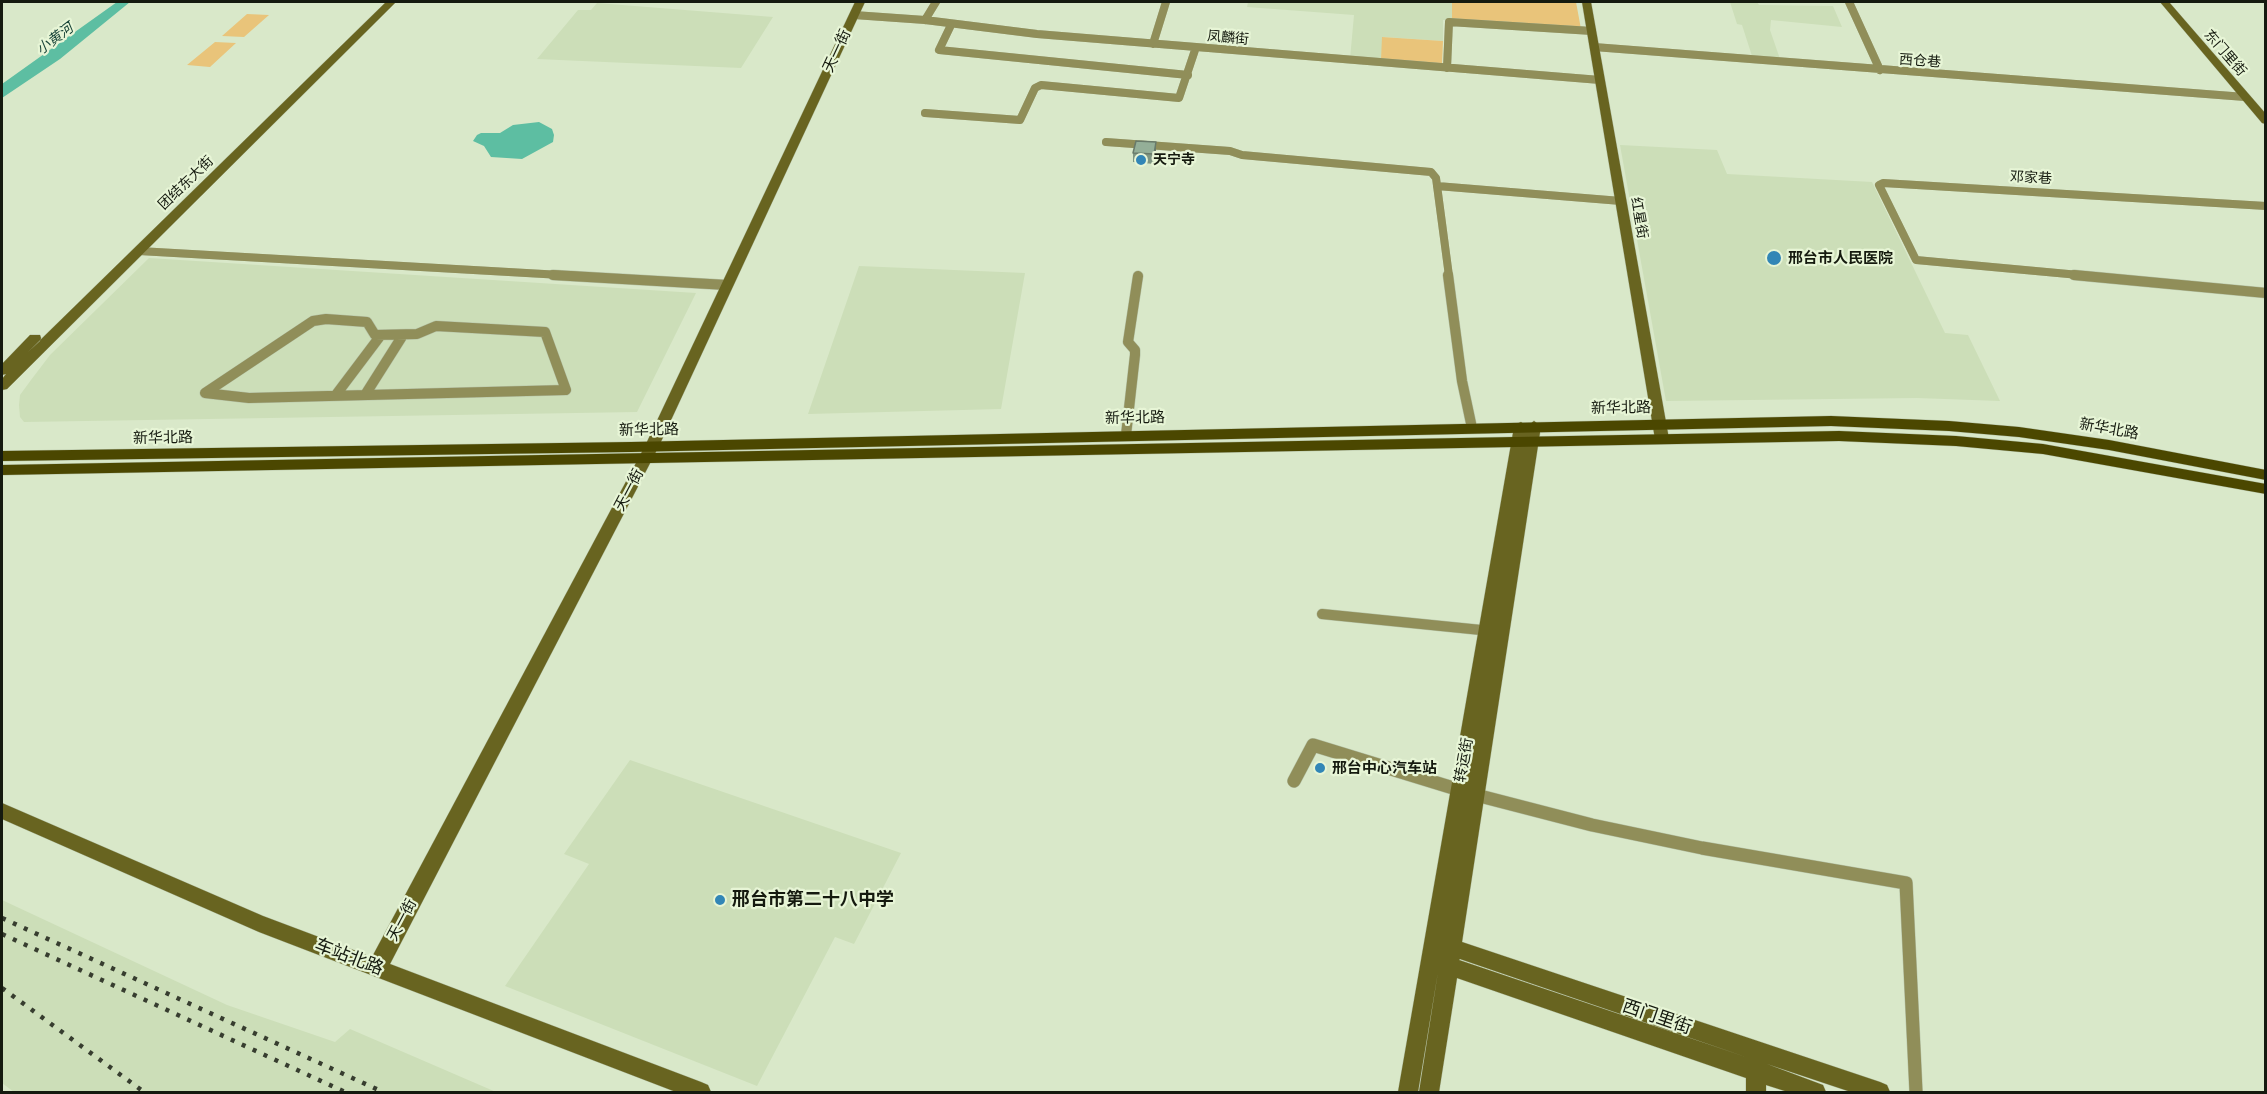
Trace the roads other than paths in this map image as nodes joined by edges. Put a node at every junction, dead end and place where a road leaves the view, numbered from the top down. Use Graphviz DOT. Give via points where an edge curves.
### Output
graph roads {
  1 [pos="381,2"];
  2 [pos="391,2"];
  3 [pos="936,2"];
  4 [pos="1166,2"];
  5 [pos="1586,2"];
  6 [pos="1849,2"];
  7 [pos="2164,2"];
  8 [pos="857,8"];
  9 [pos="925,20"];
  10 [pos="951,25"];
  11 [pos="1592,31"];
  12 [pos="1153,44"];
  13 [pos="1594,46"];
  14 [pos="1196,47"];
  15 [pos="1447,68"];
  16 [pos="1880,70"];
  17 [pos="1188,75"];
  18 [pos="1600,80"];
  19 [pos="2245,97"];
  20 [pos="925,113"];
  21 [pos="2265,121"];
  22 [pos="1106,142"];
  23 [pos="1437,186"];
  24 [pos="1621,201"];
  25 [pos="2265,206"];
  26 [pos="139,251"];
  27 [pos="1138,276"];
  28 [pos="727,285"];
  29 [pos="2265,293"];
  30 [pos="381,335"];
  31 [pos="403,335"];
  32 [pos="2,371"];
  33 [pos="2,386"];
  34 [pos="365,395"];
  35 [pos="335,396"];
  36 [pos="1660,424"];
  37 [pos="1472,428"];
  38 [pos="1526,434"];
  39 [pos="1125,435"];
  40 [pos="1662,439"];
  41 [pos="652,446"];
  42 [pos="2,456"];
  43 [pos="645,460"];
  44 [pos="2,470"];
  45 [pos="2265,475"];
  46 [pos="2265,489"];
  47 [pos="1322,614"];
  48 [pos="1494,632"];
  49 [pos="1294,781"];
  50 [pos="1459,789"];
  51 [pos="1476,795"];
  52 [pos="2,811"];
  53 [pos="1441,954"];
  54 [pos="377,968"];
  55 [pos="1758,1051"];
  56 [pos="1756,1082"];
  57 [pos="701,1092"];
  58 [pos="1408,1092"];
  59 [pos="1429,1092"];
  60 [pos="1816,1092"];
  61 [pos="1880,1092"];
  62 [pos="1916,1092"];
  1 -- 32 [label="street, 团结东大街"];
  2 -- 26 [label="street, 团结东大街"];
  3 -- 9 [label="street"];
  4 -- 12 [label="street"];
  5 -- 11 [label="street, 红星街"];
  6 -- 16 [label="street"];
  7 -- 19 [label="street, 东门里街"];
  8 -- 9 [label="street, 凤麟街"];
  8 -- 28 [label="street, 天一街"];
  9 -- 10 [label="street, 凤麟街"];
  10 -- 12 [label="street, 凤麟街"];
  10 -- 17 [label="street" via="939,50"];
  11 -- 13 [label="street, 红星街"];
  11 -- 15 [label="street" via="1449,22"];
  12 -- 14 [label="street, 凤麟街"];
  13 -- 16 [label="street, 西仓巷"];
  13 -- 18 [label="street, 红星街"];
  14 -- 15 [label="street, 凤麟街"];
  14 -- 17 [label="street"];
  15 -- 18 [label="street, 凤麟街"];
  16 -- 19 [label="street, 西仓巷"];
  17 -- 20 [label="street" via="1181,96 1176,98 1041,85 1035,88 1020,120"];
  18 -- 24 [label="street, 红星街"];
  19 -- 21 [label="street, 东门里街"];
  22 -- 23 [label="street" via="1428,171 1434,175"];
  23 -- 24 [label="street"];
  23 -- 37 [label="street" via="1462,381"];
  24 -- 36 [label="street, 红星街"];
  25 -- 29 [label="street, 邓家巷" via="1880,184 1916,260"];
  26 -- 28 [label="street"];
  26 -- 33 [label="street, 团结东大街"];
  27 -- 39 [label="street" via="1128,342 1136,356"];
  28 -- 41 [label="street, 天一街"];
  30 -- 31 [label="street"];
  30 -- 35 [label="street"];
  30 -- 35 [label="street" via="375,335 367,322 314,321 205,393 249,398"];
  31 -- 34 [label="street"];
  31 -- 34 [label="street" via="436,326 545,332 566,390"];
  34 -- 35 [label="street"];
  36 -- 38 [label="main road, 新华北路"];
  36 -- 40 [label="street, 红星街"];
  36 -- 45 [label="main road, 新华北路" via="1832,422 1974,428 2073,440"];
  37 -- 38 [label="main road, 新华北路"];
  37 -- 39 [label="main road, 新华北路"];
  38 -- 40 [label="main road, 新华北路"];
  38 -- 43 [label="main road, 新华北路"];
  38 -- 48 [label="street, 转运街"];
  39 -- 41 [label="main road, 新华北路"];
  40 -- 46 [label="main road, 新华北路" via="1839,436 1980,442 2096,457"];
  41 -- 42 [label="main road, 新华北路"];
  41 -- 43 [label="street, 天一街"];
  43 -- 44 [label="main road, 新华北路"];
  43 -- 54 [label="street, 天一街"];
  47 -- 48 [label="street"];
  48 -- 50 [label="street, 转运街"];
  48 -- 51 [label="street, 转运街"];
  49 -- 50 [label="street" via="1313,746"];
  50 -- 51 [label="street"];
  50 -- 53 [label="street, 转运街"];
  51 -- 53 [label="street, 转运街"];
  51 -- 62 [label="street" via="1660,840 1906,883"];
  52 -- 54 [label="street, 车站北路" via="260,923"];
  53 -- 55 [label="street, 西门里街"];
  53 -- 56 [label="street"];
  53 -- 58 [label="street, 转运街"];
  53 -- 59 [label="street, 转运街"];
  54 -- 57 [label="street, 车站北路"];
  55 -- 56 [label="street"];
  55 -- 61 [label="street, 西门里街"];
  56 -- 60 [label="street"];
}
